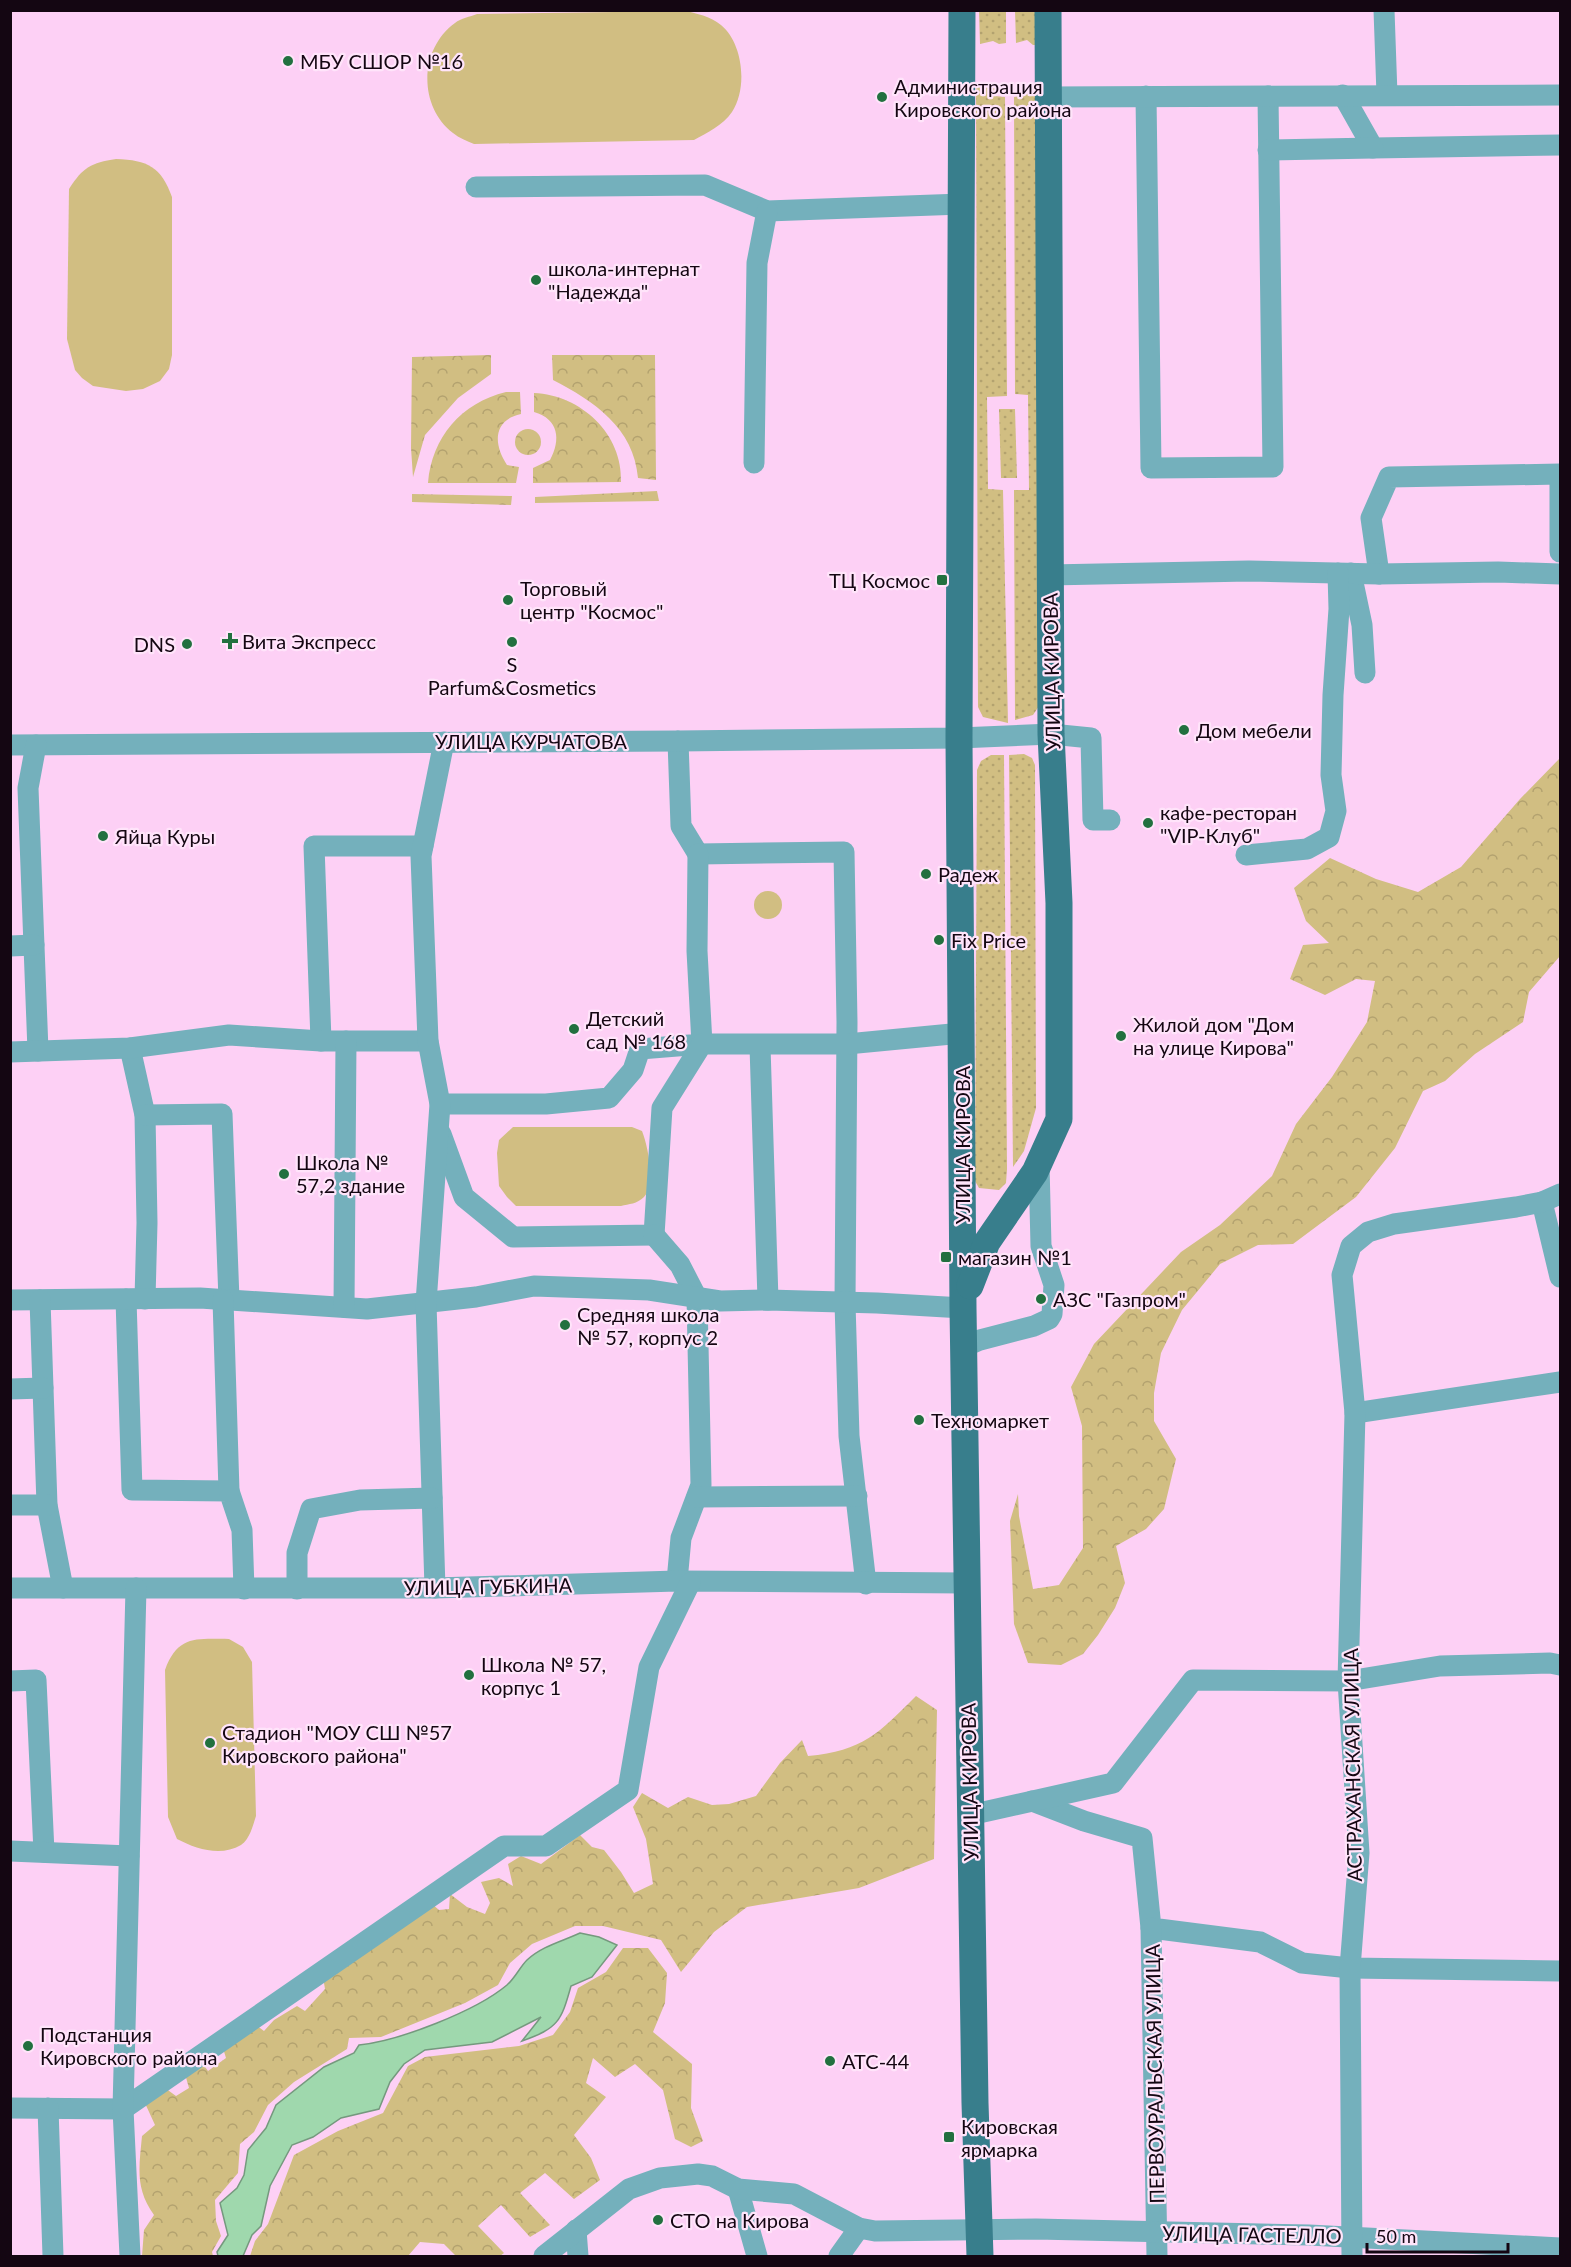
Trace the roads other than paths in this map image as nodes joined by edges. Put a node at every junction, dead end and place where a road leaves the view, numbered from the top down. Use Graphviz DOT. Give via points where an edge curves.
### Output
graph roads {
  1 [pos="962,10"];
  2 [pos="1048,10"];
  3 [pos="1384,10"];
  4 [pos="1343,95"];
  5 [pos="1387,95"];
  6 [pos="1560,95"];
  7 [pos="1146,96"];
  8 [pos="1268,96"];
  9 [pos="1048,97"];
  10 [pos="1560,145"];
  11 [pos="1372,148"];
  12 [pos="1268,150"];
  13 [pos="476,187"];
  14 [pos="962,204"];
  15 [pos="767,211"];
  16 [pos="754,463"];
  17 [pos="1560,552"];
  18 [pos="1345,573"];
  19 [pos="1378,574"];
  20 [pos="1560,574"];
  21 [pos="1049,575"];
  22 [pos="1365,673"];
  23 [pos="1051,734"];
  24 [pos="959,738"];
  25 [pos="678,741"];
  26 [pos="444,742"];
  27 [pos="10,745"];
  28 [pos="36,745"];
  29 [pos="1110,820"];
  30 [pos="423,846"];
  31 [pos="698,854"];
  32 [pos="1246,855"];
  33 [pos="34,945"];
  34 [pos="10,946"];
  35 [pos="962,1033"];
  36 [pos="321,1041"];
  37 [pos="346,1041"];
  38 [pos="428,1041"];
  39 [pos="702,1044"];
  40 [pos="847,1044"];
  41 [pos="760,1046"];
  42 [pos="130,1048"];
  43 [pos="38,1051"];
  44 [pos="10,1052"];
  45 [pos="440,1104"];
  46 [pos="146,1115"];
  47 [pos="437,1125"];
  48 [pos="1039,1164"];
  49 [pos="1551,1198"];
  50 [pos="654,1235"];
  51 [pos="1560,1277"];
  52 [pos="697,1298"];
  53 [pos="136,1299"];
  54 [pos="10,1300"];
  55 [pos="40,1300"];
  56 [pos="226,1300"];
  57 [pos="768,1300"];
  58 [pos="426,1303"];
  59 [pos="845,1303"];
  60 [pos="344,1307"];
  61 [pos="963,1308"];
  62 [pos="964,1347"];
  63 [pos="1560,1382"];
  64 [pos="43,1388"];
  65 [pos="10,1389"];
  66 [pos="1355,1413"];
  67 [pos="229,1491"];
  68 [pos="857,1496"];
  69 [pos="697,1497"];
  70 [pos="432,1498"];
  71 [pos="10,1505"];
  72 [pos="47,1505"];
  73 [pos="684,1582"];
  74 [pos="965,1583"];
  75 [pos="866,1584"];
  76 [pos="10,1588"];
  77 [pos="63,1588"];
  78 [pos="136,1588"];
  79 [pos="435,1588"];
  80 [pos="244,1589"];
  81 [pos="297,1589"];
  82 [pos="1560,1665"];
  83 [pos="10,1681"];
  84 [pos="1348,1681"];
  85 [pos="1032,1801"];
  86 [pos="970,1815"];
  87 [pos="10,1851"];
  88 [pos="45,1852"];
  89 [pos="129,1856"];
  90 [pos="1151,1928"];
  91 [pos="1350,1968"];
  92 [pos="1560,1971"];
  93 [pos="10,2108"];
  94 [pos="48,2108"];
  95 [pos="123,2109"];
  96 [pos="738,2189"];
  97 [pos="859,2228"];
  98 [pos="576,2230"];
  99 [pos="1158,2233"];
  100 [pos="980,2244"];
  101 [pos="1352,2246"];
  102 [pos="1560,2248"];
  103 [pos="53,2256"];
  104 [pos="130,2256"];
  105 [pos="544,2256"];
  106 [pos="578,2256"];
  107 [pos="757,2256"];
  108 [pos="838,2256"];
  109 [pos="1157,2256"];
  1 -- 14 [label="main road, УЛИЦА КИРОВА"];
  2 -- 9 [label="main road, УЛИЦА КИРОВА"];
  3 -- 5 [label="street"];
  4 -- 5 [label="street"];
  4 -- 8 [label="street"];
  4 -- 11 [label="street"];
  5 -- 6 [label="street"];
  7 -- 8 [label="street"];
  7 -- 9 [label="street"];
  7 -- 12 [label="street" via="1151,468 1273,467"];
  8 -- 12 [label="street"];
  9 -- 21 [label="main road, УЛИЦА КИРОВА"];
  10 -- 11 [label="street"];
  11 -- 12 [label="street"];
  13 -- 15 [label="street" via="705,185"];
  14 -- 15 [label="street"];
  14 -- 24 [label="main road, УЛИЦА КИРОВА"];
  15 -- 16 [label="street" via="757,263"];
  17 -- 19 [label="street" via="1560,474 1389,477 1371,518"];
  18 -- 19 [label="street"];
  18 -- 21 [label="street"];
  18 -- 22 [label="street" via="1362,626"];
  18 -- 32 [label="street" via="1333,695 1331,775 1336,811 1329,837 1307,849"];
  19 -- 20 [label="street"];
  21 -- 23 [label="main road, УЛИЦА КИРОВА"];
  23 -- 24 [label="street, УЛИЦА КУРЧАТОВА"];
  23 -- 29 [label="street, УЛИЦА КУРЧАТОВА" via="1098,738 1100,792 1093,820"];
  23 -- 48 [label="main road, УЛИЦА КИРОВА" via="1059,903 1059,1119"];
  24 -- 25 [label="street, УЛИЦА КУРЧАТОВА"];
  24 -- 35 [label="main road, УЛИЦА КИРОВА"];
  25 -- 26 [label="street, УЛИЦА КУРЧАТОВА"];
  25 -- 31 [label="street" via="681,826"];
  26 -- 28 [label="street, УЛИЦА КУРЧАТОВА"];
  26 -- 30 [label="street"];
  27 -- 28 [label="street, УЛИЦА КУРЧАТОВА"];
  28 -- 33 [label="street" via="28,788"];
  30 -- 36 [label="street" via="314,846"];
  30 -- 38 [label="street"];
  31 -- 39 [label="street" via="697,951"];
  31 -- 40 [label="street" via="844,852"];
  33 -- 34 [label="street"];
  33 -- 43 [label="street"];
  35 -- 40 [label="street"];
  35 -- 61 [label="main road, УЛИЦА КИРОВА"];
  36 -- 37 [label="street"];
  36 -- 42 [label="street" via="229,1035"];
  37 -- 38 [label="street"];
  37 -- 60 [label="street"];
  38 -- 45 [label="street"];
  39 -- 41 [label="street"];
  39 -- 45 [label="street" via="640,1049 633,1070 609,1098 546,1104"];
  39 -- 50 [label="street" via="662,1108"];
  40 -- 41 [label="street"];
  40 -- 59 [label="street"];
  41 -- 57 [label="street"];
  42 -- 43 [label="street"];
  42 -- 46 [label="street"];
  43 -- 44 [label="street"];
  45 -- 47 [label="street"];
  46 -- 53 [label="street" via="147,1223"];
  46 -- 56 [label="street" via="222,1114"];
  47 -- 50 [label="street" via="464,1197 513,1237"];
  47 -- 58 [label="street"];
  48 -- 61 [label="main road, УЛИЦА КИРОВА" via="987,1242"];
  48 -- 62 [label="street" via="1041,1246 1054,1285 1052,1314 1034,1326"];
  49 -- 51 [label="street"];
  49 -- 66 [label="street, АСТРАХАНСКАЯ УЛИЦА" via="1394,1224 1368,1232 1351,1246 1342,1275"];
  50 -- 52 [label="street" via="680,1265"];
  52 -- 57 [label="street" via="720,1302"];
  52 -- 58 [label="street" via="649,1290 534,1286"];
  52 -- 69 [label="street" via="702,1485"];
  53 -- 55 [label="street"];
  53 -- 56 [label="street"];
  53 -- 67 [label="street" via="132,1490"];
  54 -- 55 [label="street"];
  55 -- 64 [label="street"];
  56 -- 60 [label="street"];
  56 -- 67 [label="street"];
  57 -- 59 [label="street"];
  58 -- 60 [label="street" via="367,1309"];
  58 -- 70 [label="street"];
  59 -- 61 [label="street"];
  59 -- 68 [label="street" via="849,1436"];
  61 -- 62 [label="main road, УЛИЦА КИРОВА"];
  62 -- 74 [label="main road, УЛИЦА КИРОВА"];
  63 -- 66 [label="street"];
  64 -- 65 [label="street"];
  64 -- 72 [label="street"];
  66 -- 84 [label="street, АСТРАХАНСКАЯ УЛИЦА"];
  67 -- 80 [label="street" via="242,1530"];
  68 -- 69 [label="street"];
  68 -- 75 [label="street"];
  69 -- 73 [label="street" via="681,1538"];
  70 -- 79 [label="street"];
  70 -- 81 [label="street" via="360,1500 311,1509 297,1553"];
  71 -- 72 [label="street"];
  72 -- 77 [label="street"];
  73 -- 75 [label="street, УЛИЦА ГУБКИНА"];
  73 -- 79 [label="street, УЛИЦА ГУБКИНА"];
  73 -- 95 [label="street" via="649,1667 628,1790 546,1846 504,1846"];
  74 -- 75 [label="street, УЛИЦА ГУБКИНА"];
  74 -- 86 [label="main road, УЛИЦА КИРОВА"];
  76 -- 77 [label="street, УЛИЦА ГУБКИНА"];
  77 -- 78 [label="street, УЛИЦА ГУБКИНА"];
  78 -- 80 [label="street, УЛИЦА ГУБКИНА"];
  78 -- 89 [label="street"];
  79 -- 81 [label="street, УЛИЦА ГУБКИНА"];
  80 -- 81 [label="street, УЛИЦА ГУБКИНА"];
  82 -- 84 [label="street" via="1440,1666"];
  83 -- 88 [label="street" via="36,1680"];
  84 -- 85 [label="street" via="1193,1680 1113,1783"];
  84 -- 91 [label="street, АСТРАХАНСКАЯ УЛИЦА" via="1359,1853"];
  85 -- 86 [label="street"];
  85 -- 90 [label="street, ПЕРВОУРАЛЬСКАЯ УЛИЦА" via="1142,1838"];
  86 -- 100 [label="main road, УЛИЦА КИРОВА"];
  87 -- 88 [label="street"];
  88 -- 89 [label="street"];
  89 -- 95 [label="street"];
  90 -- 91 [label="street" via="1260,1942 1302,1963"];
  90 -- 99 [label="street, ПЕРВОУРАЛЬСКАЯ УЛИЦА"];
  91 -- 92 [label="street"];
  91 -- 101 [label="street, АСТРАХАНСКАЯ УЛИЦА"];
  93 -- 94 [label="street"];
  94 -- 95 [label="street"];
  94 -- 103 [label="street"];
  95 -- 104 [label="street"];
  96 -- 97 [label="street" via="794,2194"];
  96 -- 98 [label="street" via="705,2174 660,2178 629,2189"];
  96 -- 107 [label="street"];
  97 -- 100 [label="street, УЛИЦА ГАСТЕЛЛО"];
  97 -- 108 [label="street"];
  98 -- 105 [label="street"];
  98 -- 106 [label="street"];
  99 -- 100 [label="street, УЛИЦА ГАСТЕЛЛО" via="1036,2229"];
  99 -- 101 [label="street, УЛИЦА ГАСТЕЛЛО"];
  99 -- 109 [label="street, ПЕРВОУРАЛЬСКАЯ УЛИЦА"];
  101 -- 102 [label="street, УЛИЦА ГАСТЕЛЛО"];
}
